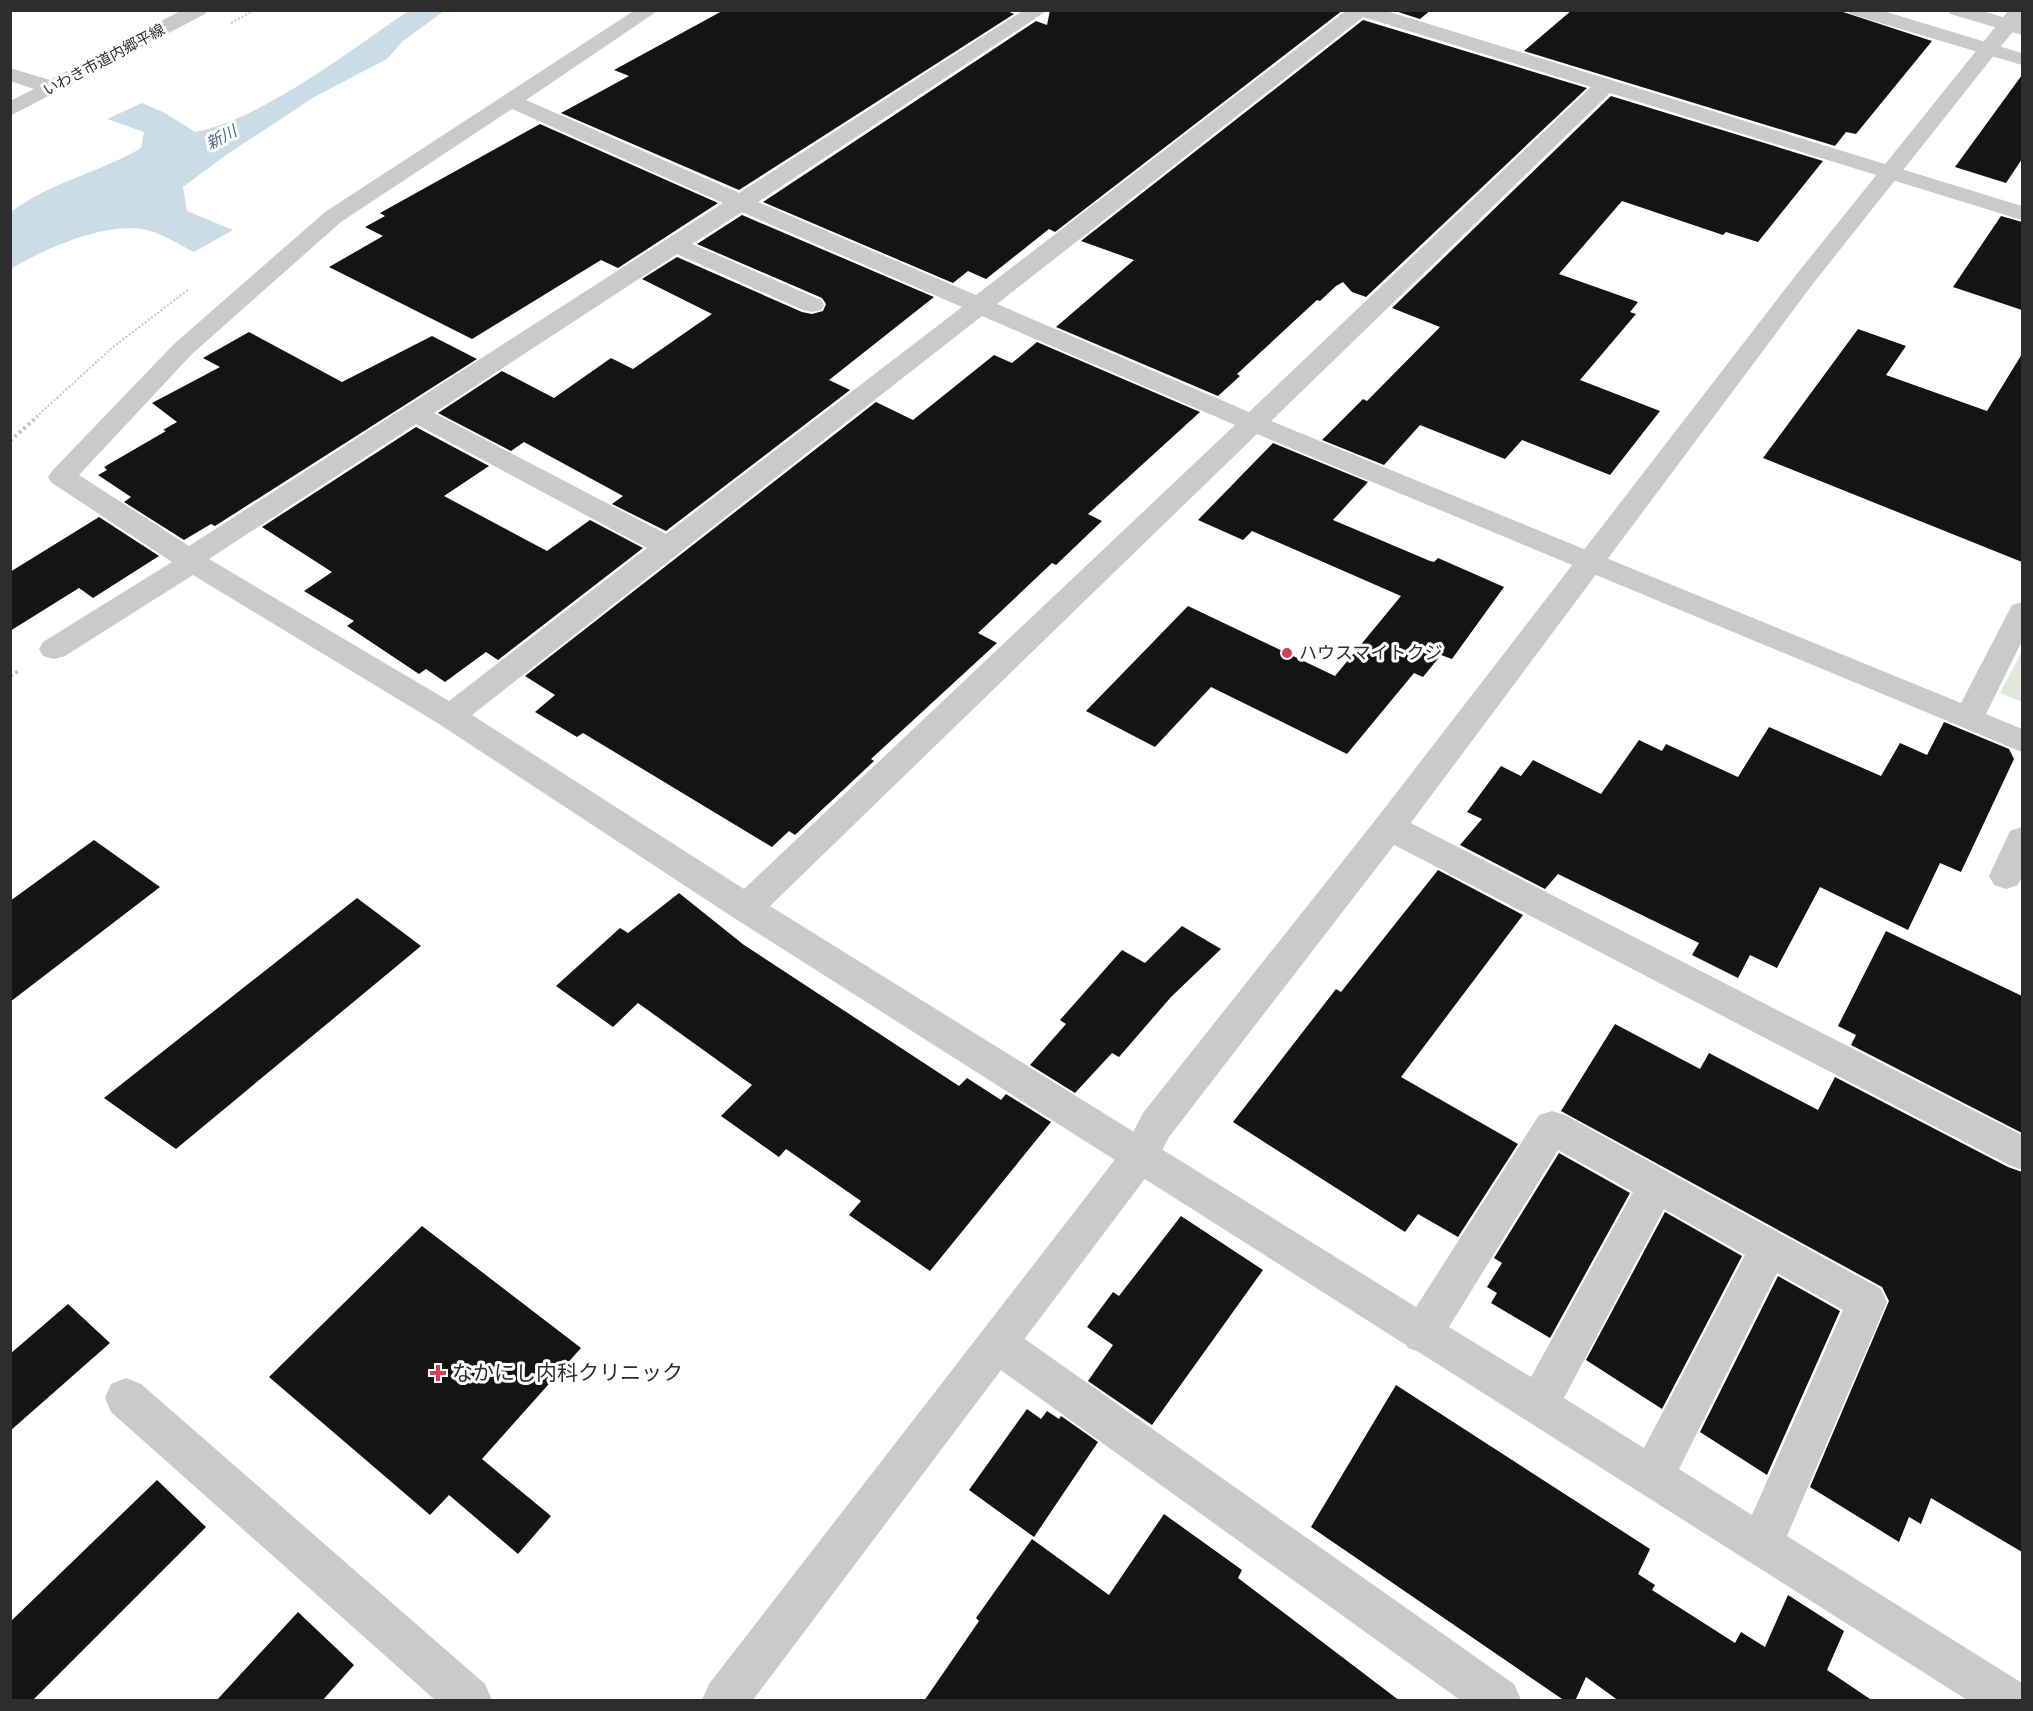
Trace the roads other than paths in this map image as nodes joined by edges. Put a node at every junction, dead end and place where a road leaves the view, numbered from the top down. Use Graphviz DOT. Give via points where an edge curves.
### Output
graph roads {
  1 [pos="198,10"];
  2 [pos="649,10"];
  3 [pos="1038,10"];
  4 [pos="1361,10"];
  5 [pos="1857,10"];
  6 [pos="1957,10"];
  7 [pos="2010,29"];
  8 [pos="2022,59"];
  9 [pos="42,68"];
  10 [pos="14,79"];
  11 [pos="1606,84"];
  12 [pos="50,87"];
  13 [pos="512,101"];
  14 [pos="10,110"];
  15 [pos="1890,172"];
  16 [pos="739,202"];
  17 [pos="2022,213"];
  18 [pos="675,245"];
  19 [pos="812,305"];
  20 [pos="980,307"];
  21 [pos="414,413"];
  22 [pos="1254,424"];
  23 [pos="668,547"];
  24 [pos="191,561"];
  25 [pos="1590,563"];
  26 [pos="2022,612"];
  27 [pos="54,649"];
  28 [pos="450,716"];
  29 [pos="1969,718"];
  30 [pos="2022,741"];
  31 [pos="1389,827"];
  32 [pos="2022,840"];
  33 [pos="2006,876"];
  34 [pos="746,908"];
  35 [pos="2022,1153"];
  36 [pos="1140,1156"];
  37 [pos="1657,1185"];
  38 [pos="1769,1248"];
  39 [pos="1422,1334"];
  40 [pos="998,1344"];
  41 [pos="126,1398"];
  42 [pos="1538,1405"];
  43 [pos="1652,1477"];
  44 [pos="1761,1545"];
  45 [pos="469,1701"];
  46 [pos="725,1701"];
  47 [pos="1498,1701"];
  48 [pos="2008,1701"];
  1 -- 12 [label="street, いわき市道内郷平線"];
  2 -- 13 [label="street"];
  3 -- 16 [label="street"];
  4 -- 11 [label="street"];
  4 -- 20 [label="street"];
  5 -- 7 [label="street"];
  6 -- 7 [label="street"];
  7 -- 8 [label="street"];
  7 -- 15 [label="street"];
  9 -- 10 [label="street, いわき市道内郷平線"];
  10 -- 12 [label="street"];
  11 -- 15 [label="street"];
  11 -- 22 [label="street"];
  12 -- 14 [label="street, いわき市道内郷平線"];
  13 -- 16 [label="street"];
  13 -- 24 [label="street" via="333,217 183,349 62,477"];
  15 -- 17 [label="street"];
  15 -- 25 [label="street"];
  16 -- 18 [label="street"];
  16 -- 20 [label="street"];
  18 -- 19 [label="street"];
  18 -- 21 [label="street"];
  20 -- 22 [label="street"];
  20 -- 23 [label="street"];
  21 -- 23 [label="street"];
  21 -- 24 [label="street"];
  22 -- 25 [label="street"];
  22 -- 34 [label="street"];
  23 -- 28 [label="street"];
  24 -- 27 [label="street"];
  24 -- 28 [label="street"];
  25 -- 29 [label="street"];
  25 -- 31 [label="street"];
  26 -- 29 [label="street"];
  28 -- 34 [label="street"];
  29 -- 30 [label="street"];
  31 -- 35 [label="street"];
  31 -- 36 [label="street" via="1156,1125"];
  32 -- 33 [label="street"];
  34 -- 36 [label="street"];
  36 -- 39 [label="street"];
  36 -- 40 [label="street"];
  37 -- 38 [label="street"];
  37 -- 39 [label="street" via="1552,1127"];
  37 -- 42 [label="street"];
  38 -- 43 [label="street"];
  38 -- 44 [label="street" via="1867,1302"];
  39 -- 42 [label="street"];
  40 -- 46 [label="street"];
  40 -- 47 [label="street"];
  41 -- 45 [label="street"];
  42 -- 43 [label="street"];
  43 -- 44 [label="street"];
  44 -- 48 [label="street"];
}
